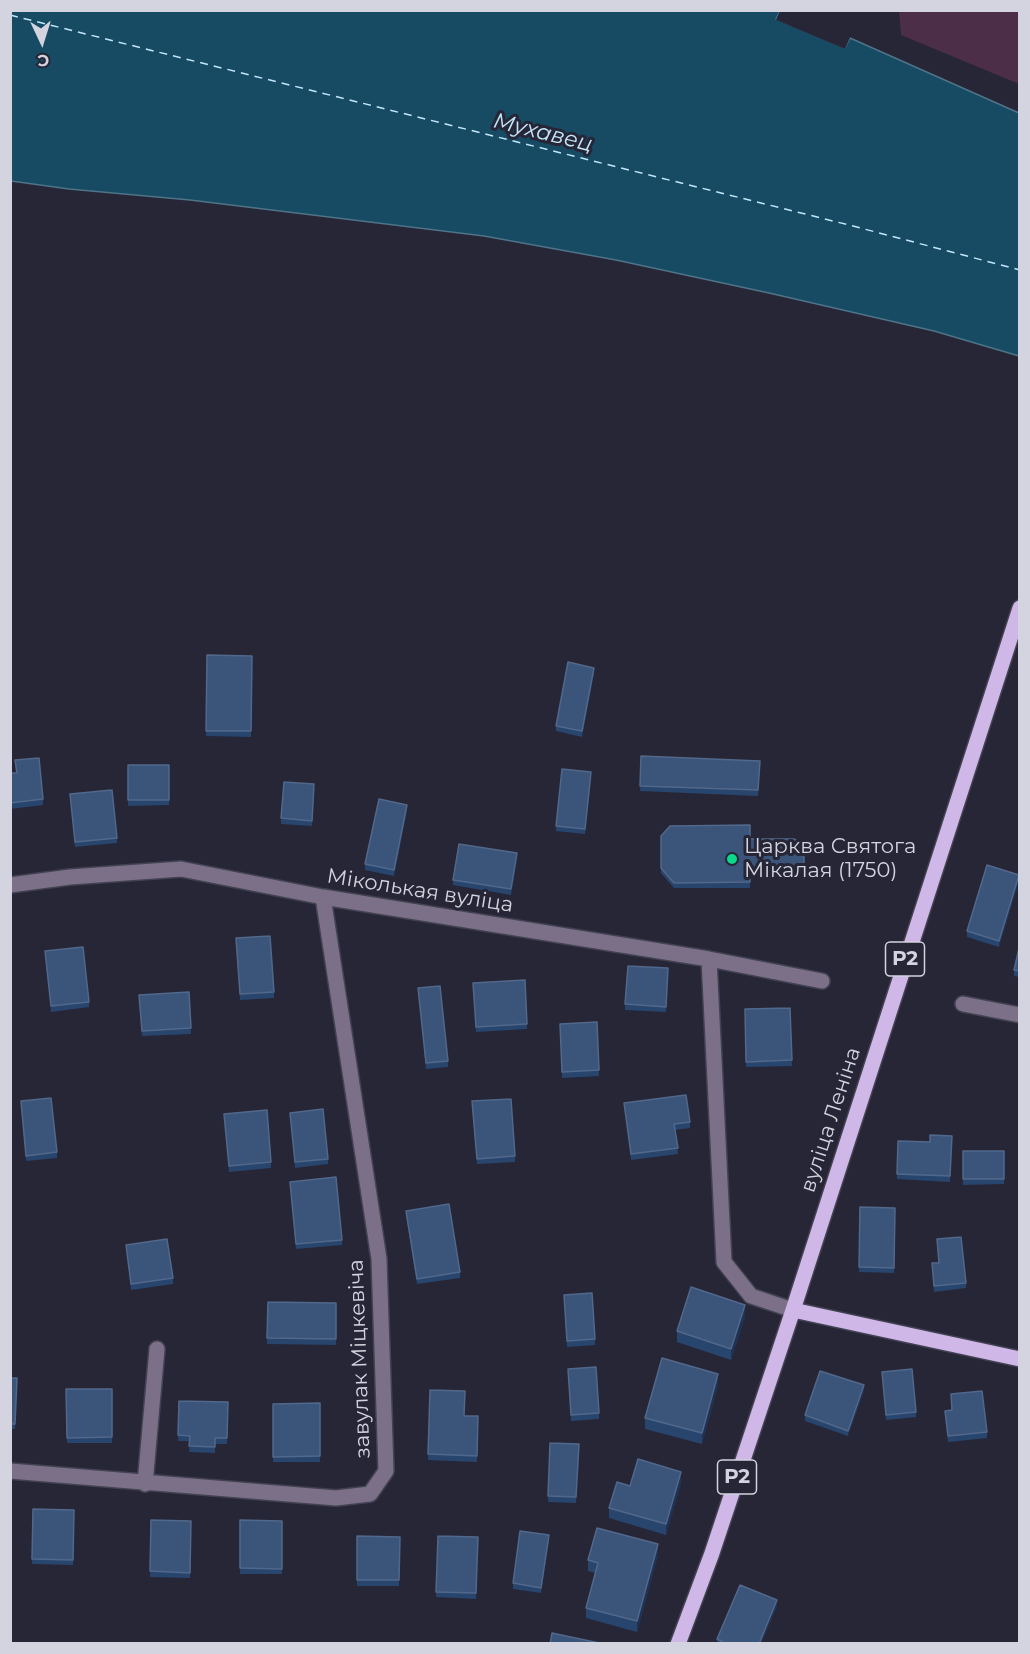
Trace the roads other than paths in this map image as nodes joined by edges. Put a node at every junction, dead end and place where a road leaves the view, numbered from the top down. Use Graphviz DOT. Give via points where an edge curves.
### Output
graph roads {
  1 [pos="1020,608"];
  2 [pos="10,885"];
  3 [pos="323,897"];
  4 [pos="710,959"];
  5 [pos="822,981"];
  6 [pos="963,1004"];
  7 [pos="1020,1015"];
  8 [pos="793,1310"];
  9 [pos="157,1349"];
  10 [pos="1020,1359"];
  11 [pos="10,1471"];
  12 [pos="145,1484"];
  13 [pos="678,1644"];
  1 -- 8 [label="main road, вуліца Леніна / Р2"];
  2 -- 3 [label="street, Міколькая вуліца" via="181,869"];
  3 -- 4 [label="street, Міколькая вуліца"];
  3 -- 12 [label="street, завулак Міцкевіча" via="378,1259 386,1471 370,1494 336,1498"];
  4 -- 5 [label="street, Міколькая вуліца"];
  4 -- 8 [label="street" via="724,1262 751,1296"];
  6 -- 7 [label="street"];
  8 -- 10 [label="main road"];
  8 -- 13 [label="main road, вуліца Леніна / Р2"];
  9 -- 12 [label="street"];
  11 -- 12 [label="street, завулак Міцкевіча"];
}
